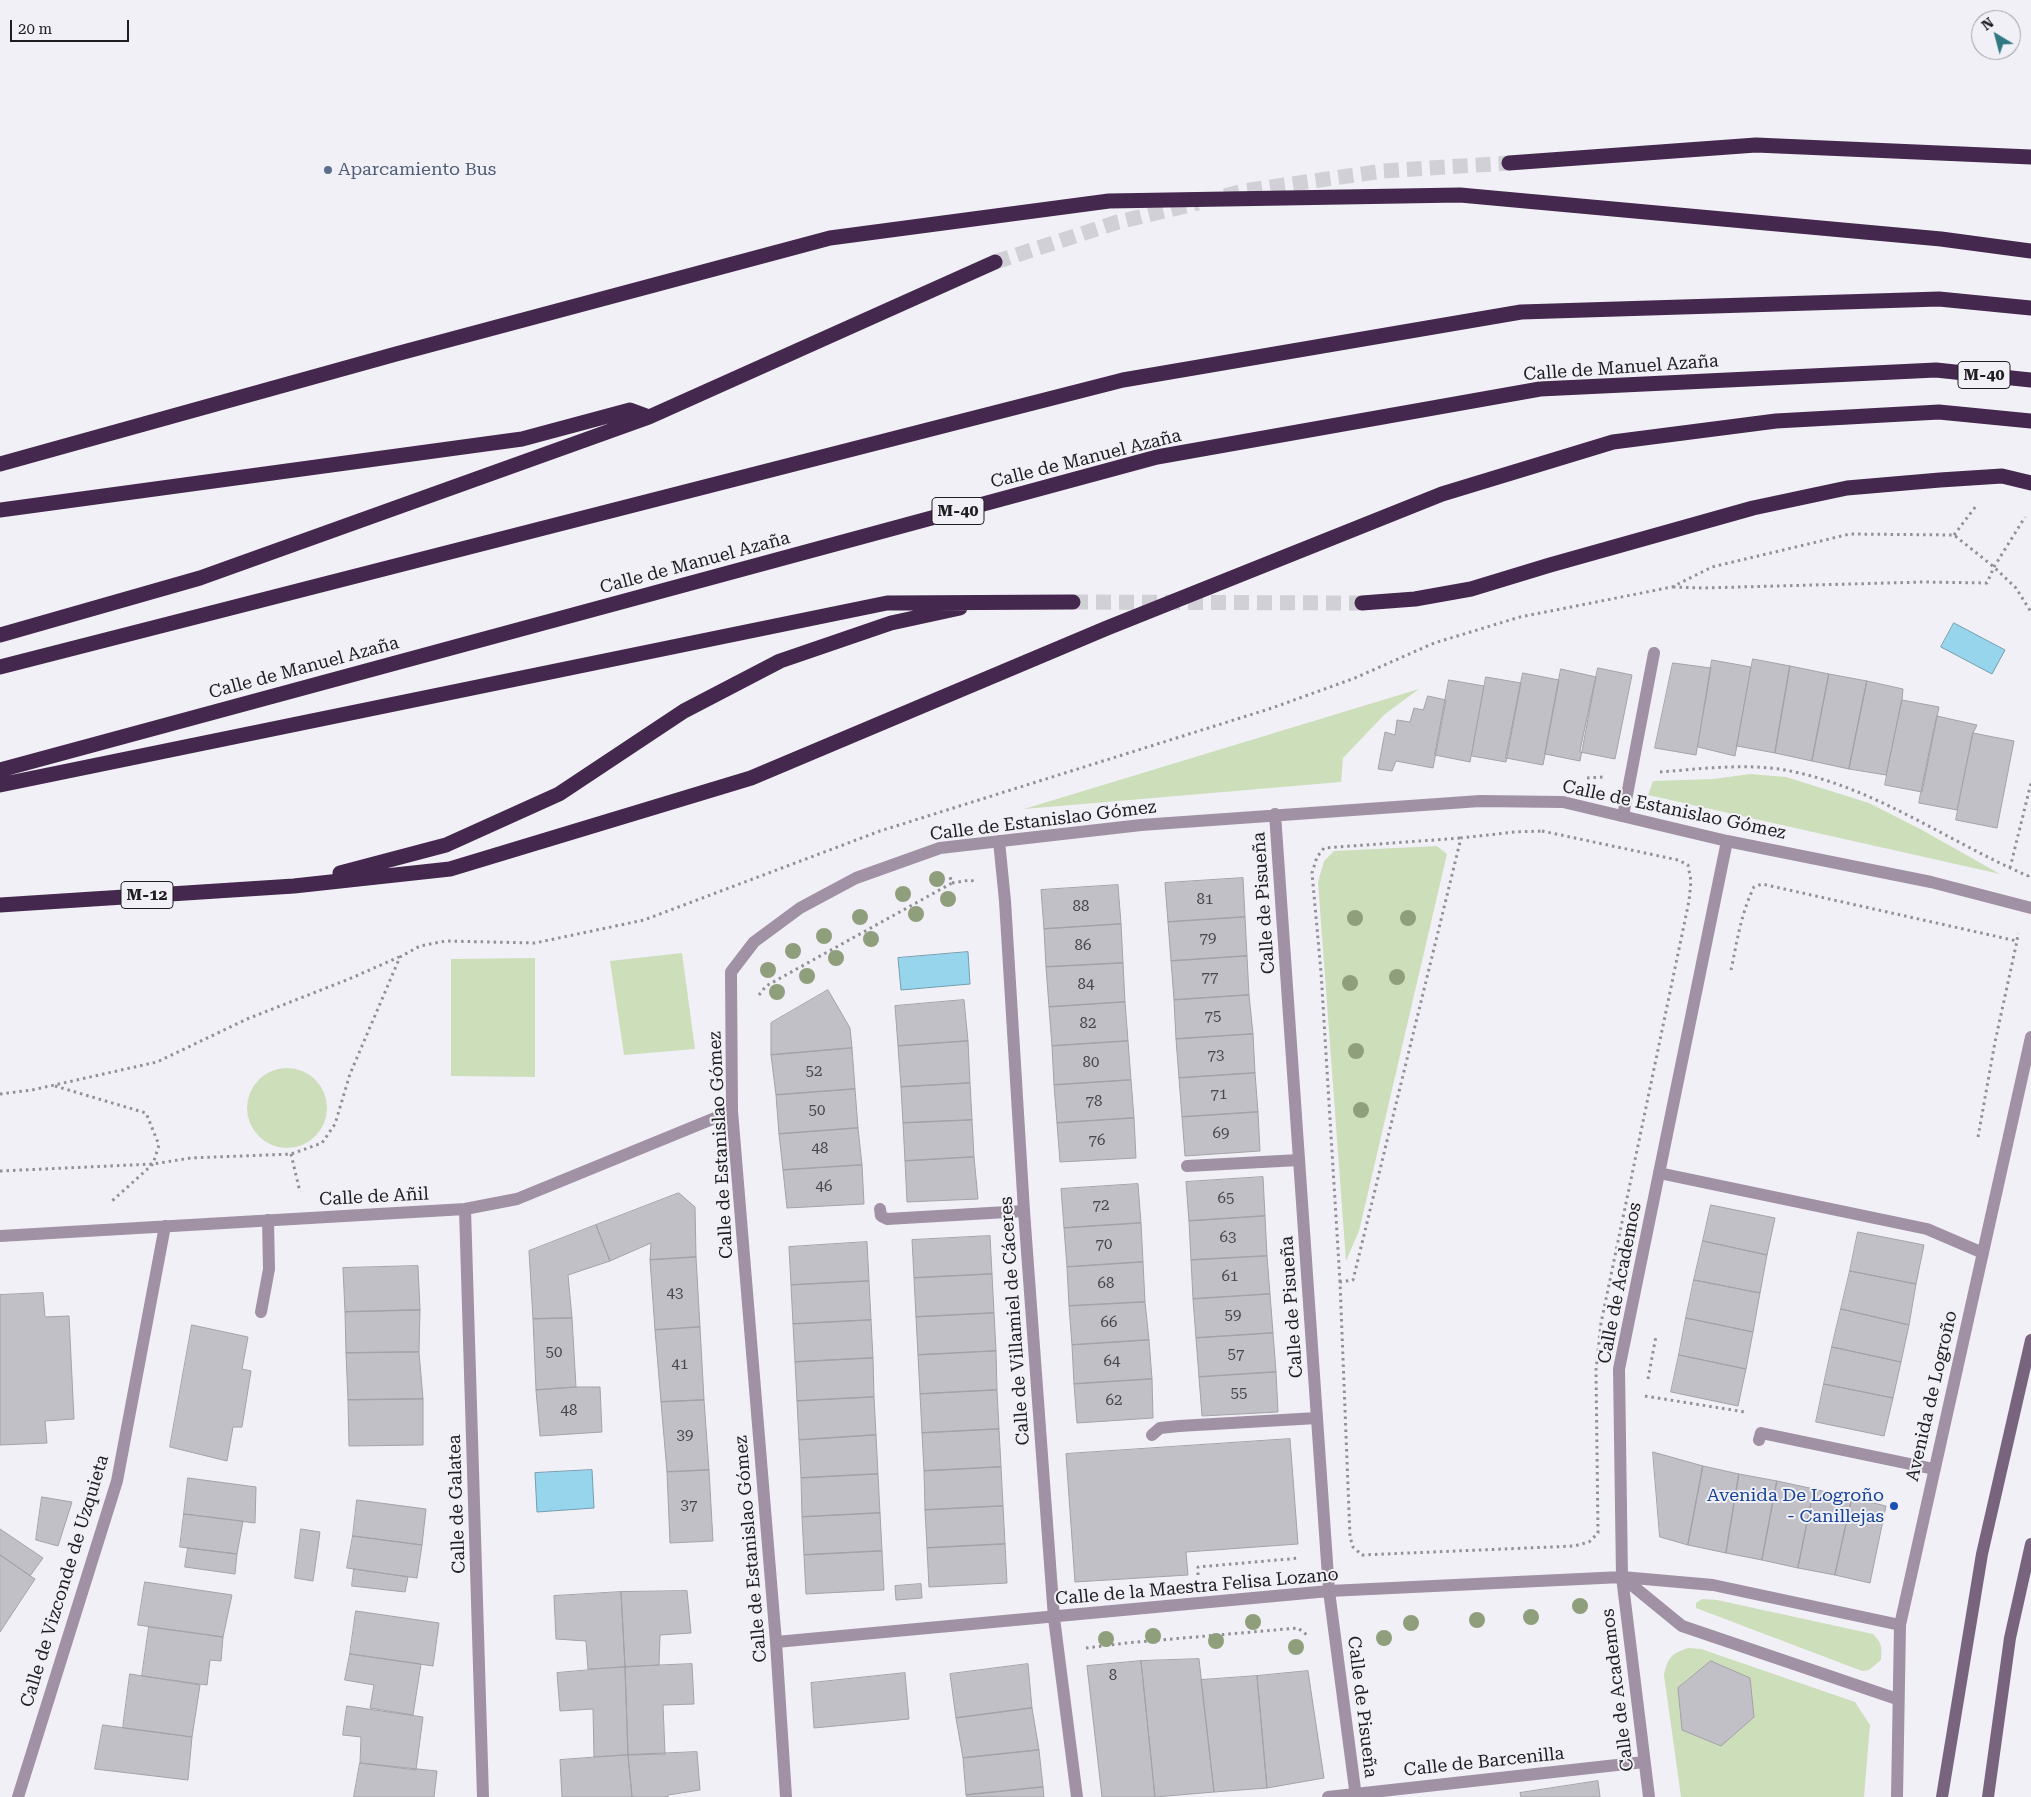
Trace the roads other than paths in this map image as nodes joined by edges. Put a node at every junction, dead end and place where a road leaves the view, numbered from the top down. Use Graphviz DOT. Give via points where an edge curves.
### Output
graph roads {
  1 [pos="2031,156"];
  2 [pos="1509,163"];
  3 [pos="2031,251"];
  4 [pos="995,262"];
  5 [pos="2031,308"];
  6 [pos="2031,380"];
  7 [pos="649,417"];
  8 [pos="2031,421"];
  9 [pos="0,464"];
  10 [pos="2031,483"];
  11 [pos="0,510"];
  12 [pos="993,602"];
  13 [pos="1073,602"];
  14 [pos="1362,603"];
  15 [pos="0,635"];
  16 [pos="1654,653"];
  17 [pos="0,667"];
  18 [pos="0,770"];
  19 [pos="0,785"];
  20 [pos="1275,814"];
  21 [pos="1622,816"];
  22 [pos="999,841"];
  23 [pos="1727,841"];
  24 [pos="294,886"];
  25 [pos="0,905"];
  26 [pos="2031,908"];
  27 [pos="2031,1037"];
  28 [pos="732,1111"];
  29 [pos="1299,1160"];
  30 [pos="1187,1166"];
  31 [pos="1659,1173"];
  32 [pos="465,1209"];
  33 [pos="880,1209"];
  34 [pos="1024,1211"];
  35 [pos="268,1220"];
  36 [pos="164,1226"];
  37 [pos="0,1236"];
  38 [pos="1983,1253"];
  39 [pos="261,1312"];
  40 [pos="2031,1340"];
  41 [pos="1317,1418"];
  42 [pos="1152,1435"];
  43 [pos="1759,1440"];
  44 [pos="1934,1469"];
  45 [pos="2031,1544"];
  46 [pos="1622,1577"];
  47 [pos="1329,1591"];
  48 [pos="1054,1618"];
  49 [pos="1900,1625"];
  50 [pos="776,1642"];
  51 [pos="1898,1699"];
  52 [pos="1644,1762"];
  53 [pos="1356,1796"];
  54 [pos="18,1797"];
  55 [pos="483,1797"];
  56 [pos="786,1797"];
  57 [pos="1077,1797"];
  58 [pos="1328,1797"];
  59 [pos="1649,1797"];
  60 [pos="1897,1797"];
  61 [pos="1942,1797"];
  62 [pos="1988,1797"];
  1 -- 2 [label="highway" via="1756,145"];
  3 -- 9 [label="highway" via="1941,239 1460,195 1109,201 830,238"];
  4 -- 7 [label="highway"];
  5 -- 17 [label="highway" via="1939,299 1521,312 1123,380"];
  6 -- 18 [label="highway, Calle de Manuel Azaña / M-40" via="1936,370 1540,389 1157,457"];
  7 -- 11 [label="highway" via="630,410 522,439"];
  7 -- 15 [label="highway" via="200,578"];
  8 -- 24 [label="highway" via="1940,412 1776,421 1613,442 1442,494 1107,628 751,778 450,869"];
  10 -- 14 [label="highway" via="2002,476 1847,488 1753,508 1471,589 1416,599"];
  12 -- 13 [label="highway"];
  12 -- 19 [label="highway" via="887,603"];
  12 -- 24 [label="highway" via="891,622 780,661 684,711 559,794 446,845"];
  16 -- 21 [label="street"];
  20 -- 21 [label="street, Calle de Estanislao Gómez" via="1480,800 1563,802"];
  20 -- 22 [label="street, Calle de Estanislao Gómez"];
  20 -- 29 [label="street, Calle de Pisueña"];
  21 -- 23 [label="street, Calle de Estanislao Gómez"];
  22 -- 28 [label="street, Calle de Estanislao Gómez" via="940,848 856,878 800,908 754,942 730,972"];
  22 -- 34 [label="street, Calle de Villamiel de Cáceres"];
  23 -- 26 [label="street, Calle de Estanislao Gómez" via="1931,882"];
  23 -- 31 [label="street, Calle de Academos"];
  24 -- 25 [label="highway, M-12"];
  27 -- 38 [label="street, Avenida de Logroño"];
  28 -- 32 [label="street, Calle de Añil" via="517,1199"];
  28 -- 50 [label="street, Calle de Estanislao Gómez"];
  29 -- 30 [label="street"];
  29 -- 41 [label="street, Calle de Pisueña"];
  31 -- 38 [label="street" via="1927,1229"];
  31 -- 46 [label="street, Calle de Academos" via="1619,1369"];
  32 -- 35 [label="street, Calle de Añil"];
  32 -- 55 [label="street, Calle de Galatea"];
  33 -- 34 [label="street" via="881,1216 887,1219"];
  34 -- 48 [label="street, Calle de Villamiel de Cáceres"];
  35 -- 36 [label="street, Calle de Añil"];
  35 -- 39 [label="street" via="269,1269"];
  36 -- 37 [label="street, Calle de Añil"];
  36 -- 54 [label="street, Calle de Vizconde de Uzquieta" via="117,1481"];
  38 -- 44 [label="street, Avenida de Logroño"];
  40 -- 61 [label="main road" via="1982,1554"];
  41 -- 42 [label="street" via="1179,1426 1160,1428"];
  41 -- 47 [label="street, Calle de Pisueña"];
  43 -- 44 [label="street" via="1761,1432"];
  44 -- 49 [label="street, Avenida de Logroño"];
  45 -- 62 [label="main road" via="2010,1638"];
  46 -- 47 [label="street, Calle de la Maestra Felisa Lozano"];
  46 -- 49 [label="street, Calle de la Maestra Felisa Lozano" via="1713,1585"];
  46 -- 51 [label="street" via="1682,1626"];
  46 -- 52 [label="street, Calle de Academos"];
  47 -- 48 [label="street, Calle de la Maestra Felisa Lozano"];
  47 -- 53 [label="street, Calle de Pisueña"];
  48 -- 50 [label="street, Calle de la Maestra Felisa Lozano"];
  48 -- 57 [label="street, Calle de Villamiel de Cáceres"];
  49 -- 51 [label="street, Avenida de Logroño"];
  50 -- 56 [label="street, Calle de Estanislao Gómez"];
  51 -- 60 [label="street, Avenida de Logroño"];
  52 -- 53 [label="street, Calle de Barcenilla"];
  52 -- 59 [label="street, Calle de Academos"];
  53 -- 58 [label="street, Calle de Barcenilla"];
}
